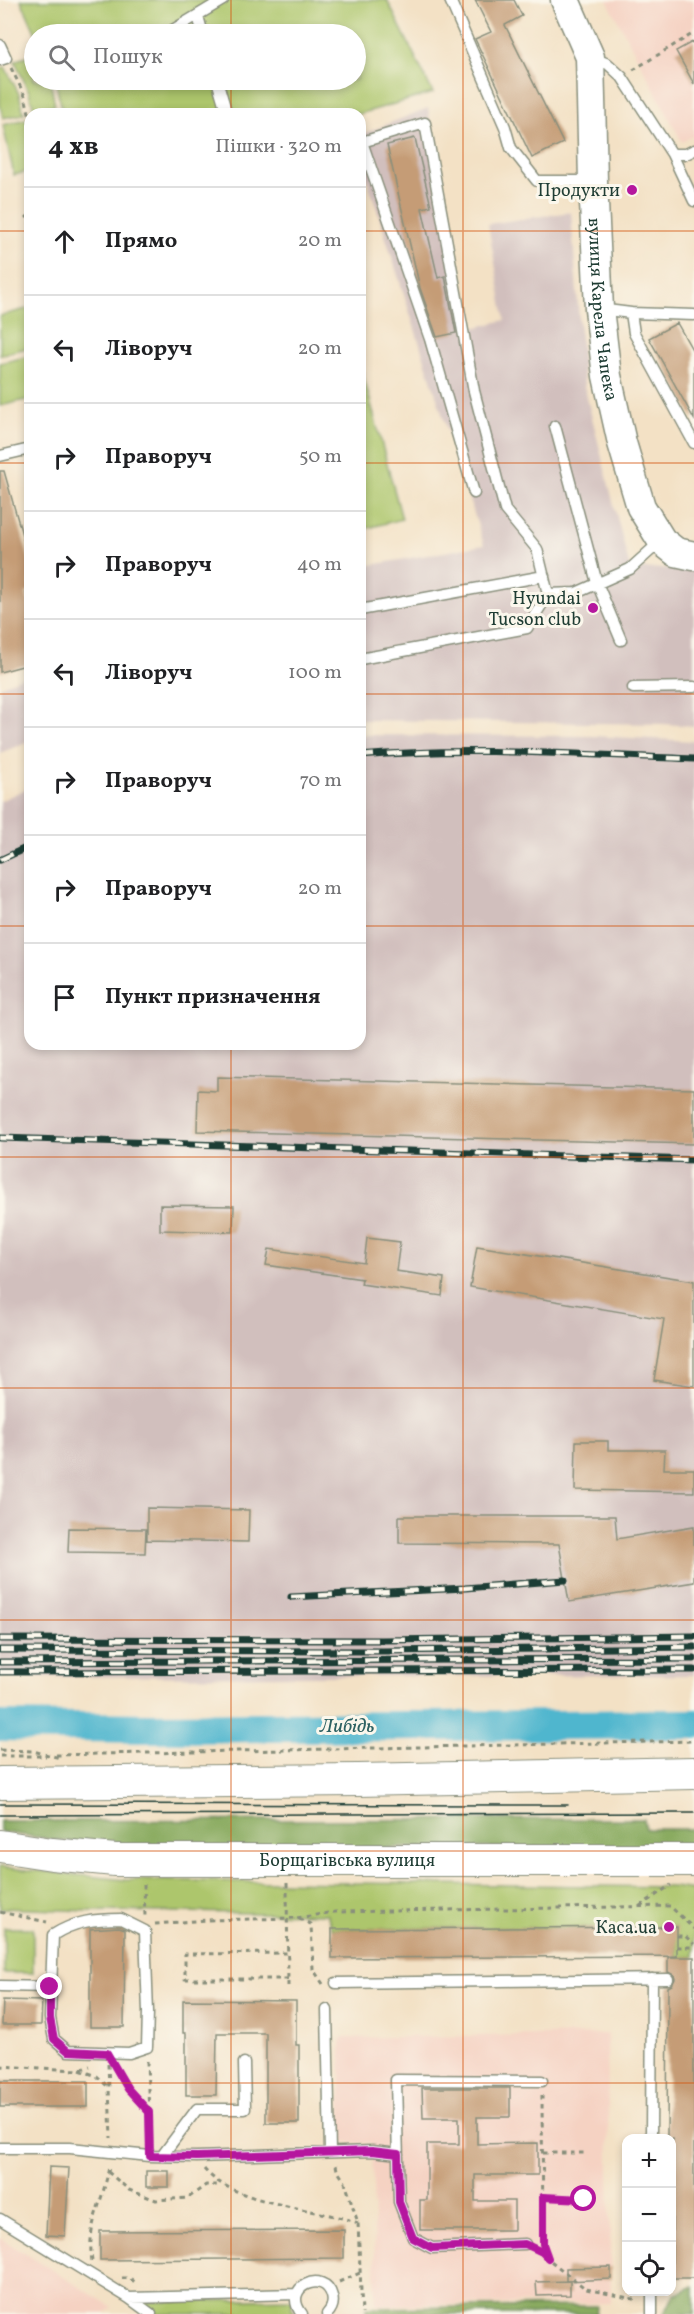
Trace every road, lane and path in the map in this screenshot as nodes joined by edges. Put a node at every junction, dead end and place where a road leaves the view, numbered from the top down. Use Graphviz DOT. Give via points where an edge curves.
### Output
graph roads {
  1 [pos="223,0"];
  2 [pos="450,0"];
  3 [pos="565,0"];
  4 [pos="198,16"];
  5 [pos="184,24"];
  6 [pos="200,24"];
  7 [pos="694,33"];
  8 [pos="0,45"];
  9 [pos="590,57"];
  10 [pos="3,59"];
  11 [pos="633,70"];
  12 [pos="220,90"];
  13 [pos="28,108"];
  14 [pos="225,108"];
  15 [pos="366,141"];
  16 [pos="694,150"];
  17 [pos="366,154"];
  18 [pos="672,154"];
  19 [pos="593,180"];
  20 [pos="694,201"];
  21 [pos="599,309"];
  22 [pos="631,314"];
  23 [pos="694,315"];
  24 [pos="555,426"];
  25 [pos="694,443"];
  26 [pos="24,450"];
  27 [pos="0,456"];
  28 [pos="474,493"];
  29 [pos="662,541"];
  30 [pos="694,556"];
  31 [pos="544,576"];
  32 [pos="597,584"];
  33 [pos="548,594"];
  34 [pos="366,609"];
  35 [pos="621,640"];
  36 [pos="366,657"];
  37 [pos="694,687"];
  38 [pos="633,688"];
  39 [pos="694,1741"];
  40 [pos="0,1756"];
  41 [pos="694,1773"];
  42 [pos="0,1784"];
  43 [pos="0,1846"];
  44 [pos="694,1860"];
  45 [pos="144,1880"];
  46 [pos="287,1881"];
  47 [pos="673,1884"];
  48 [pos="639,1907"];
  49 [pos="0,1912"];
  50 [pos="288,1918"];
  51 [pos="297,1918"];
  52 [pos="67,1926"];
  53 [pos="694,1929"];
  54 [pos="145,1930"];
  55 [pos="677,1936"];
  56 [pos="694,1945"];
  57 [pos="677,1947"];
  58 [pos="288,1953"];
  59 [pos="668,1978"];
  60 [pos="288,1979"];
  61 [pos="652,1979"];
  62 [pos="322,1983"];
  63 [pos="336,1983"];
  64 [pos="0,1986"];
  65 [pos="288,1986"];
  66 [pos="50,1987"];
  67 [pos="327,2010"];
  68 [pos="147,2048"];
  69 [pos="107,2053"];
  70 [pos="244,2063"];
  71 [pos="0,2066"];
  72 [pos="78,2070"];
  73 [pos="542,2081"];
  74 [pos="109,2088"];
  75 [pos="149,2112"];
  76 [pos="651,2134"];
  77 [pos="0,2148"];
  78 [pos="111,2152"];
  79 [pos="330,2152"];
  80 [pos="543,2152"];
  81 [pos="586,2152"];
  82 [pos="398,2154"];
  83 [pos="150,2156"];
  84 [pos="162,2156"];
  85 [pos="197,2157"];
  86 [pos="337,2170"];
  87 [pos="108,2172"];
  88 [pos="222,2185"];
  89 [pos="543,2197"];
  90 [pos="584,2199"];
  91 [pos="0,2219"];
  92 [pos="358,2223"];
  93 [pos="92,2231"];
  94 [pos="525,2244"];
  95 [pos="548,2258"];
  96 [pos="360,2273"];
  97 [pos="328,2287"];
  98 [pos="297,2294"];
  99 [pos="129,2298"];
  100 [pos="652,2303"];
  101 [pos="151,2314"];
  102 [pos="302,2314"];
  103 [pos="327,2314"];
  104 [pos="362,2314"];
  1 -- 4 [label="lane"];
  2 -- 19 [label="lane" via="511,148 537,181"];
  3 -- 9 [label="street, вулиця Карела Чапека"];
  4 -- 5 [label="lane"];
  4 -- 6 [label="lane"];
  7 -- 11 [label="path"];
  8 -- 10 [label="lane"];
  9 -- 18 [label="lane" via="608,64 622,77"];
  9 -- 19 [label="street, вулиця Карела Чапека"];
  10 -- 13 [label="path"];
  12 -- 14 [label="lane"];
  15 -- 31 [label="lane" via="425,123 474,391 505,510 537,549"];
  16 -- 18 [label="lane"];
  17 -- 28 [label="lane" via="430,339"];
  18 -- 20 [label="lane"];
  19 -- 21 [label="street, вулиця Карела Чапека"];
  21 -- 22 [label="lane"];
  21 -- 29 [label="street, вулиця Карела Чапека" via="607,376 622,443 641,507"];
  22 -- 23 [label="lane"];
  22 -- 25 [label="lane" via="634,333"];
  24 -- 32 [label="lane"];
  26 -- 27 [label="lane"];
  29 -- 30 [label="street" via="676,552"];
  29 -- 32 [label="lane" via="630,569"];
  31 -- 33 [label="lane"];
  31 -- 34 [label="lane"];
  32 -- 33 [label="lane" via="576,593"];
  32 -- 35 [label="lane"];
  33 -- 36 [label="lane" via="528,628"];
  37 -- 38 [label="lane"];
  39 -- 40 [label="path"];
  41 -- 42 [label="main road"];
  43 -- 44 [label="main road, Борщагівська вулиця" via="115,1860"];
  45 -- 54 [label="path"];
  46 -- 50 [label="path"];
  47 -- 48 [label="path"];
  48 -- 51 [label="path" via="335,1912"];
  48 -- 53 [label="path" via="670,1906"];
  49 -- 52 [label="path"];
  50 -- 51 [label="path"];
  50 -- 54 [label="path" via="157,1923"];
  50 -- 58 [label="path"];
  51 -- 62 [label="path" via="311,1924 314,1969"];
  52 -- 54 [label="lane" via="121,1919"];
  52 -- 66 [label="lane" via="53,1935"];
  54 -- 68 [label="lane"];
  55 -- 56 [label="path" via="685,1936"];
  56 -- 57 [label="path"];
  58 -- 60 [label="path"];
  58 -- 60 [label="path" via="185,1954 185,1979"];
  59 -- 61 [label="lane"];
  60 -- 65 [label="path"];
  61 -- 63 [label="lane"];
  61 -- 76 [label="lane"];
  64 -- 66 [label="lane"];
  66 -- 69 [label="lane" via="54,2039 68,2051"];
  67 -- 79 [label="lane"];
  68 -- 69 [label="lane"];
  68 -- 75 [label="path"];
  69 -- 72 [label="path" via="98,2065"];
  69 -- 74 [label="path"];
  69 -- 75 [label="path" via="128,2089"];
  70 -- 84 [label="lane" via="245,2109 197,2109"];
  71 -- 72 [label="path"];
  72 -- 74 [label="path" via="97,2076"];
  73 -- 80 [label="path"];
  73 -- 82 [label="lane" via="396,2080"];
  74 -- 78 [label="path"];
  75 -- 83 [label="path"];
  77 -- 78 [label="lane"];
  78 -- 83 [label="lane"];
  78 -- 87 [label="path"];
  79 -- 82 [label="lane"];
  79 -- 85 [label="lane"];
  80 -- 81 [label="path"];
  80 -- 89 [label="path"];
  82 -- 94 [label="lane" via="399,2202 413,2238 432,2248"];
  83 -- 84 [label="lane"];
  84 -- 85 [label="lane"];
  85 -- 88 [label="path" via="205,2171"];
  86 -- 92 [label="path" via="345,2182"];
  87 -- 88 [label="path" via="129,2190 156,2200 188,2198 206,2185"];
  87 -- 93 [label="path"];
  88 -- 92 [label="path" via="271,2202"];
  89 -- 90 [label="path"];
  89 -- 95 [label="path" via="543,2244"];
  91 -- 99 [label="lane"];
  92 -- 96 [label="path"];
  94 -- 95 [label="path"];
  95 -- 100 [label="path" via="586,2289"];
  96 -- 97 [label="path"];
  96 -- 104 [label="path"];
  97 -- 98 [label="lane" via="310,2282"];
  97 -- 103 [label="lane" via="333,2304"];
  98 -- 99 [label="lane"];
  98 -- 102 [label="lane" via="297,2307"];
  99 -- 101 [label="lane"];
}
